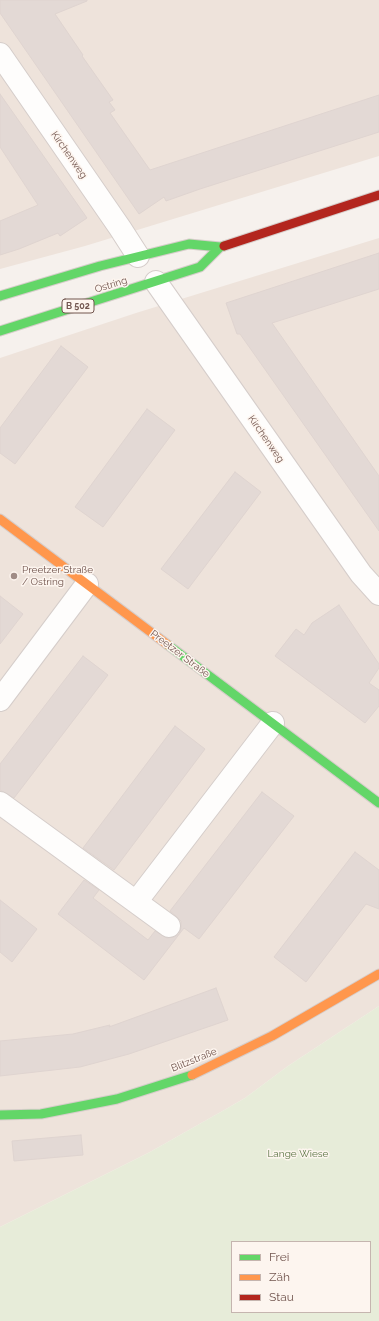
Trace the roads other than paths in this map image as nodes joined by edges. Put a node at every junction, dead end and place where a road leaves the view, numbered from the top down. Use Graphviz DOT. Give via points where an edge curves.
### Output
graph roads {
  1 [pos="0,54"];
  2 [pos="379,195"];
  3 [pos="220,246"];
  4 [pos="138,256"];
  5 [pos="156,282"];
  6 [pos="0,296"];
  7 [pos="0,331"];
  8 [pos="0,519"];
  9 [pos="87,584"];
  10 [pos="379,594"];
  11 [pos="0,700"];
  12 [pos="273,723"];
  13 [pos="0,802"];
  14 [pos="379,803"];
  15 [pos="136,902"];
  16 [pos="169,926"];
  17 [pos="379,974"];
  18 [pos="0,1115"];
  1 -- 4 [label="street, Kirchenweg"];
  2 -- 3 [label="street, Ostring / B 502"];
  3 -- 4 [label="street, Ostring / B 502" via="189,244"];
  3 -- 5 [label="street, Ostring / B 502" via="200,267"];
  4 -- 6 [label="street, Ostring / B 502"];
  5 -- 7 [label="street, Ostring / B 502"];
  5 -- 10 [label="street, Kirchenweg" via="361,574"];
  8 -- 9 [label="street, Preetzer Straße"];
  9 -- 11 [label="street"];
  9 -- 12 [label="street, Preetzer Straße"];
  12 -- 14 [label="street, Preetzer Straße"];
  12 -- 15 [label="street"];
  13 -- 15 [label="street"];
  15 -- 16 [label="street"];
  17 -- 18 [label="street, Blitzstraße" via="272,1036 198,1073 116,1099 41,1114"];
}
